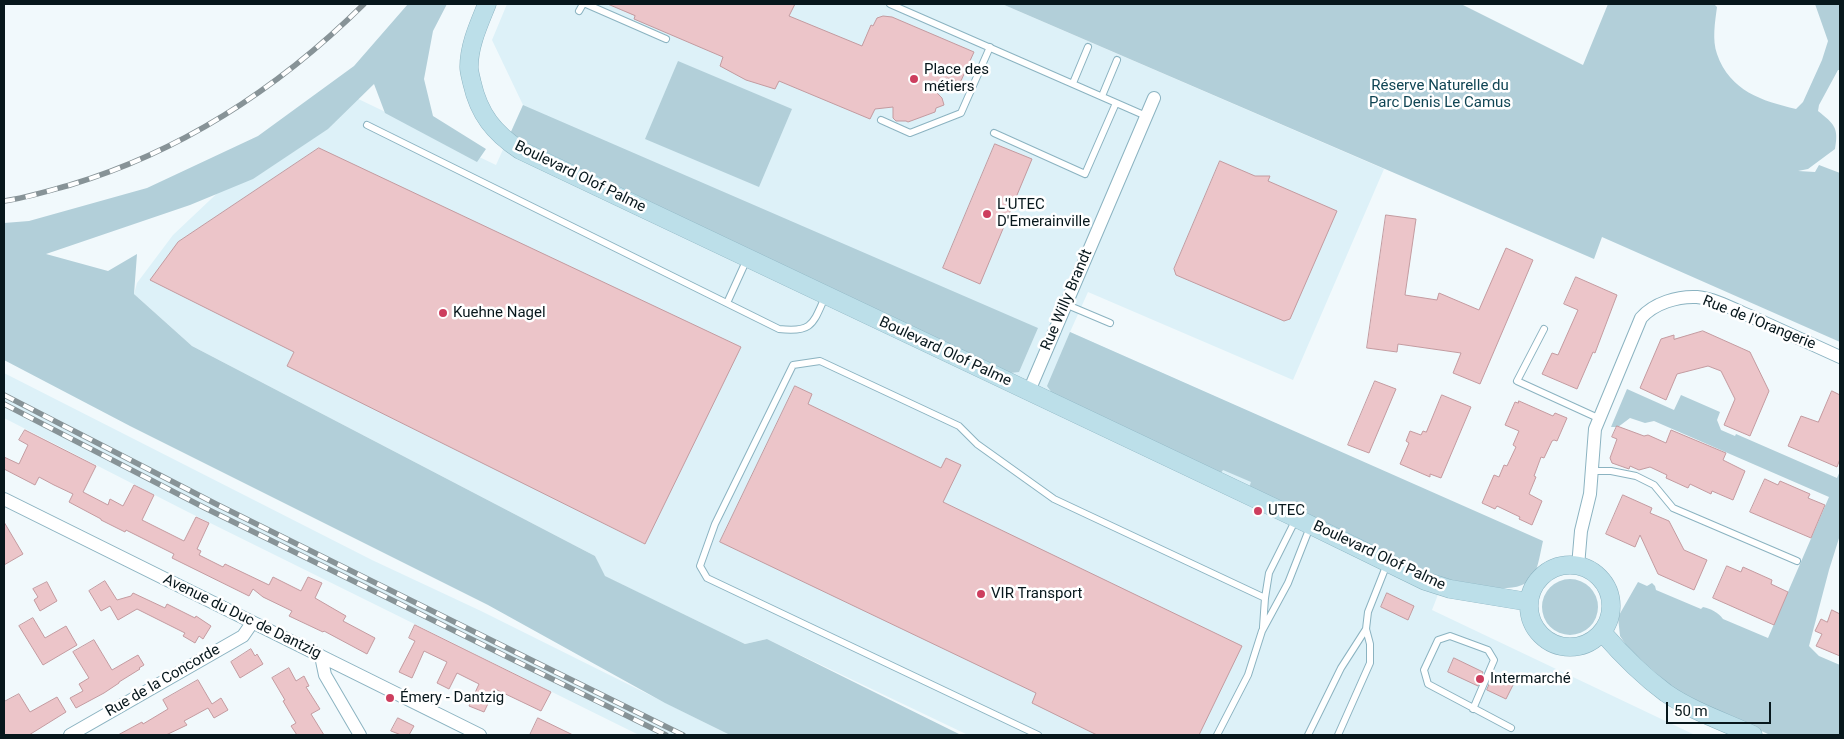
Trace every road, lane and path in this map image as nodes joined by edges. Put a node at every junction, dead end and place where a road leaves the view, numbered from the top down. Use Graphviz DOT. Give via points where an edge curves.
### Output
graph roads {
  1 [pos="487,4"];
  2 [pos="584,4"];
  3 [pos="890,4"];
  4 [pos="579,11"];
  5 [pos="666,39"];
  6 [pos="990,46"];
  7 [pos="1088,47"];
  8 [pos="1117,60"];
  9 [pos="1072,84"];
  10 [pos="1102,96"];
  11 [pos="1154,98"];
  12 [pos="1116,103"];
  13 [pos="1146,116"];
  14 [pos="881,120"];
  15 [pos="367,125"];
  16 [pos="994,133"];
  17 [pos="747,258"];
  18 [pos="826,295"];
  19 [pos="727,303"];
  20 [pos="1065,304"];
  21 [pos="1110,323"];
  22 [pos="1544,329"];
  23 [pos="1840,357"];
  24 [pos="1029,391"];
  25 [pos="1598,418"];
  26 [pos="1592,471"];
  27 [pos="4,499"];
  28 [pos="1303,522"];
  29 [pos="1797,561"];
  30 [pos="1388,563"];
  31 [pos="1578,566"];
  32 [pos="1265,598"];
  33 [pos="1529,602"];
  34 [pos="252,622"];
  35 [pos="1366,629"];
  36 [pos="1262,631"];
  37 [pos="1602,632"];
  38 [pos="321,656"];
  39 [pos="1473,709"];
  40 [pos="459,725"];
  41 [pos="1511,728"];
  42 [pos="70,735"];
  43 [pos="360,735"];
  44 [pos="451,735"];
  45 [pos="480,735"];
  46 [pos="1038,735"];
  47 [pos="1217,735"];
  48 [pos="1308,735"];
  49 [pos="1338,735"];
  50 [pos="1753,735"];
  1 -- 17 [label="street, Boulevard Olof Palme" via="473,39 469,68 475,99 492,128 520,150"];
  2 -- 4 [label="lane"];
  2 -- 5 [label="lane"];
  3 -- 6 [label="lane"];
  6 -- 9 [label="lane"];
  6 -- 14 [label="lane" via="961,112 910,133"];
  7 -- 9 [label="lane"];
  8 -- 10 [label="lane"];
  9 -- 10 [label="lane"];
  10 -- 12 [label="lane"];
  11 -- 13 [label="street, Rue Willy Brandt"];
  12 -- 13 [label="lane"];
  12 -- 16 [label="lane" via="1086,174"];
  13 -- 20 [label="street, Rue Willy Brandt"];
  15 -- 19 [label="lane"];
  17 -- 18 [label="street, Boulevard Olof Palme"];
  17 -- 19 [label="lane"];
  18 -- 19 [label="lane" via="815,320 796,331 779,329"];
  18 -- 24 [label="street, Boulevard Olof Palme"];
  20 -- 21 [label="lane"];
  20 -- 24 [label="street, Rue Willy Brandt"];
  22 -- 25 [label="lane" via="1517,381"];
  23 -- 25 [label="street, Rue de l'Orangerie" via="1711,300 1686,297 1672,300 1647,311 1642,318"];
  24 -- 28 [label="street, Boulevard Olof Palme"];
  25 -- 26 [label="street, Rue de l'Orangerie"];
  26 -- 29 [label="lane" via="1636,476 1654,485 1673,508"];
  26 -- 31 [label="street, Rue de l'Orangerie"];
  27 -- 34 [label="street, Avenue du Duc de Dantzig"];
  28 -- 30 [label="street, Boulevard Olof Palme"];
  28 -- 32 [label="lane" via="1270,573"];
  28 -- 36 [label="lane" via="1288,582"];
  30 -- 33 [label="street, Boulevard Olof Palme" via="1450,589"];
  30 -- 35 [label="lane" via="1368,612"];
  31 -- 33 [label="street" via="1558,568 1541,578"];
  31 -- 37 [label="street" via="1602,580 1609,592 1612,606"];
  32 -- 36 [label="lane"];
  32 -- 46 [label="lane" via="1054,499 977,444 959,426 820,361 793,365 715,524 700,566 707,578"];
  33 -- 37 [label="street" via="1533,623 1538,632 1551,642 1576,647 1595,639"];
  34 -- 38 [label="street, Avenue du Duc de Dantzig"];
  34 -- 42 [label="street, Rue de la Concorde" via="243,636"];
  35 -- 48 [label="lane" via="1341,668"];
  35 -- 49 [label="lane" via="1370,663"];
  36 -- 47 [label="lane" via="1248,675"];
  37 -- 50 [label="street" via="1666,693"];
  38 -- 40 [label="street, Avenue du Duc de Dantzig"];
  38 -- 43 [label="street" via="325,675"];
  39 -- 39 [label="lane" via="1494,660 1488,650 1450,636 1438,640 1424,670 1428,684"];
  39 -- 41 [label="lane"];
  40 -- 44 [label="street"];
  40 -- 45 [label="street, Avenue du Duc de Dantzig"];
}
